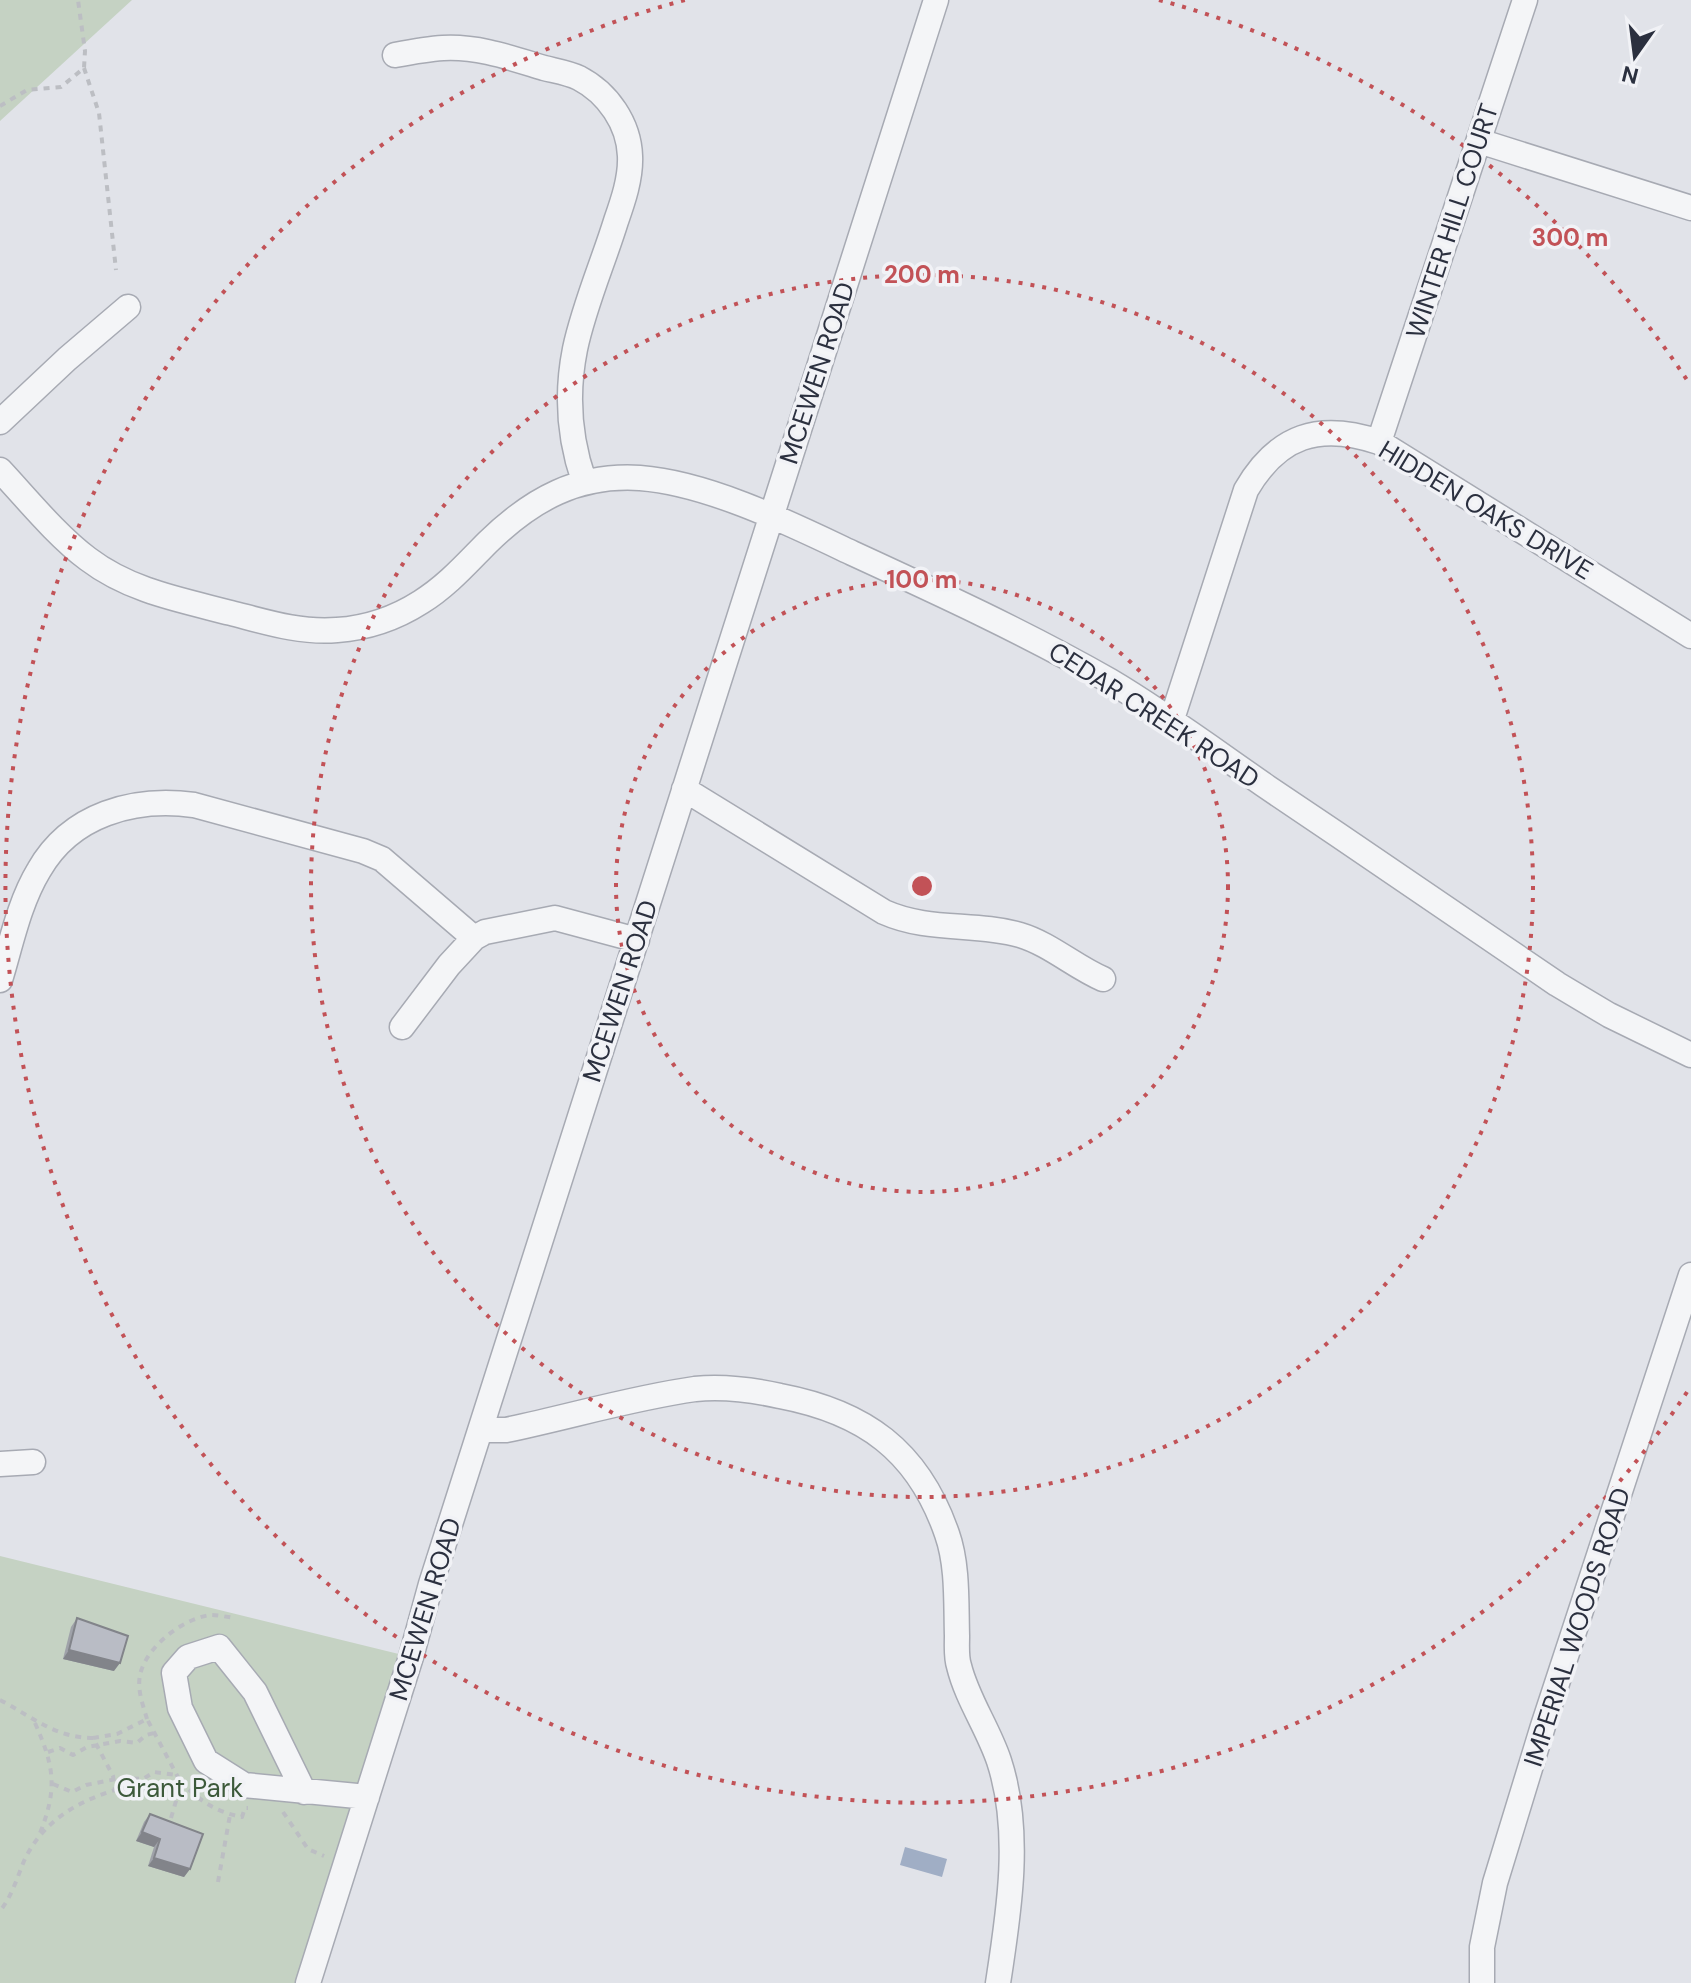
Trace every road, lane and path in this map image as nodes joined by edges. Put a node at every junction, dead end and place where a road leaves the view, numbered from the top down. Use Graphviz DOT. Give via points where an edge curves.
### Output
graph roads {
  1 [pos="78,0"];
  2 [pos="936,0"];
  3 [pos="1525,0"];
  4 [pos="395,55"];
  5 [pos="84,68"];
  6 [pos="0,106"];
  7 [pos="1479,141"];
  8 [pos="1691,208"];
  9 [pos="116,270"];
  10 [pos="128,307"];
  11 [pos="0,422"];
  12 [pos="1379,442"];
  13 [pos="0,470"];
  14 [pos="584,481"];
  15 [pos="772,516"];
  16 [pos="1691,636"];
  17 [pos="1171,722"];
  18 [pos="684,789"];
  19 [pos="474,938"];
  20 [pos="637,940"];
  21 [pos="1103,979"];
  22 [pos="0,980"];
  23 [pos="402,1027"];
  24 [pos="1691,1055"];
  25 [pos="1691,1275"];
  26 [pos="482,1430"];
  27 [pos="33,1462"];
  28 [pos="0,1464"];
  29 [pos="0,1700"];
  30 [pos="35,1722"];
  31 [pos="154,1733"];
  32 [pos="93,1738"];
  33 [pos="96,1747"];
  34 [pos="48,1752"];
  35 [pos="177,1777"];
  36 [pos="114,1781"];
  37 [pos="53,1784"];
  38 [pos="115,1790"];
  39 [pos="179,1791"];
  40 [pos="304,1792"];
  41 [pos="367,1797"];
  42 [pos="260,1808"];
  43 [pos="275,1808"];
  44 [pos="230,1815"];
  45 [pos="171,1818"];
  46 [pos="40,1835"];
  47 [pos="324,1856"];
  48 [pos="218,1882"];
  49 [pos="0,1911"];
  50 [pos="308,1983"];
  51 [pos="998,1983"];
  52 [pos="1482,1983"];
  1 -- 5 [label="path"];
  2 -- 15 [label="street, MCEWEN ROAD"];
  3 -- 7 [label="street, WINTER HILL COURT"];
  4 -- 14 [label="street" via="444,48 503,56 577,77 610,102 620,118 629,172 571,376 572,436"];
  5 -- 6 [label="path" via="61,87 27,90"];
  5 -- 9 [label="path" via="99,113"];
  7 -- 8 [label="street"];
  7 -- 12 [label="street, WINTER HILL COURT"];
  10 -- 11 [label="street"];
  12 -- 16 [label="street, HIDDEN OAKS DRIVE"];
  12 -- 17 [label="street, HIDDEN OAKS DRIVE" via="1329,432 1303,437 1269,457 1256,473"];
  13 -- 14 [label="street, CEDAR CREEK ROAD" via="85,557 106,571 157,594 312,630 375,623 424,601 528,509"];
  14 -- 15 [label="street, CEDAR CREEK ROAD" via="642,478 673,483"];
  15 -- 17 [label="street, CEDAR CREEK ROAD" via="1034,639"];
  15 -- 18 [label="street, MCEWEN ROAD"];
  17 -- 24 [label="street, CEDAR CREEK ROAD" via="1557,984"];
  18 -- 20 [label="street, MCEWEN ROAD"];
  18 -- 21 [label="street" via="884,912 925,925 1022,936"];
  19 -- 20 [label="street" via="555,918"];
  19 -- 22 [label="street" via="392,865 363,851 194,805 142,803 97,817 54,849 24,899"];
  19 -- 23 [label="street"];
  20 -- 26 [label="street, MCEWEN ROAD"];
  25 -- 52 [label="street, IMPERIAL WOODS ROAD" via="1495,1883 1482,1947"];
  26 -- 41 [label="street, MCEWEN ROAD"];
  26 -- 51 [label="street" via="506,1430 698,1389 750,1390 811,1402 870,1427 903,1458 928,1491 948,1536 958,1664 1000,1763 1007,1799 1011,1875"];
  27 -- 28 [label="street"];
  29 -- 30 [label="path"];
  30 -- 32 [label="path"];
  30 -- 34 [label="path"];
  31 -- 32 [label="path" via="147,1719 117,1734"];
  31 -- 33 [label="path" via="137,1743"];
  31 -- 35 [label="path"];
  32 -- 33 [label="path"];
  33 -- 34 [label="path" via="73,1755 60,1748"];
  33 -- 36 [label="path"];
  34 -- 37 [label="path"];
  35 -- 36 [label="path" via="154,1772 143,1779"];
  35 -- 39 [label="path"];
  35 -- 44 [label="path" via="196,1797"];
  36 -- 37 [label="path" via="72,1792"];
  36 -- 38 [label="path"];
  37 -- 46 [label="path"];
  38 -- 39 [label="path"];
  38 -- 46 [label="path" via="72,1807"];
  39 -- 45 [label="path"];
  40 -- 40 [label="street" via="244,1785 206,1761 180,1708 174,1673 188,1657 219,1647 255,1692"];
  40 -- 41 [label="street"];
  41 -- 50 [label="street, MCEWEN ROAD"];
  42 -- 44 [label="path" via="245,1808 242,1817"];
  43 -- 47 [label="path" via="286,1814 308,1849"];
  44 -- 48 [label="path"];
  46 -- 49 [label="path"];
}
